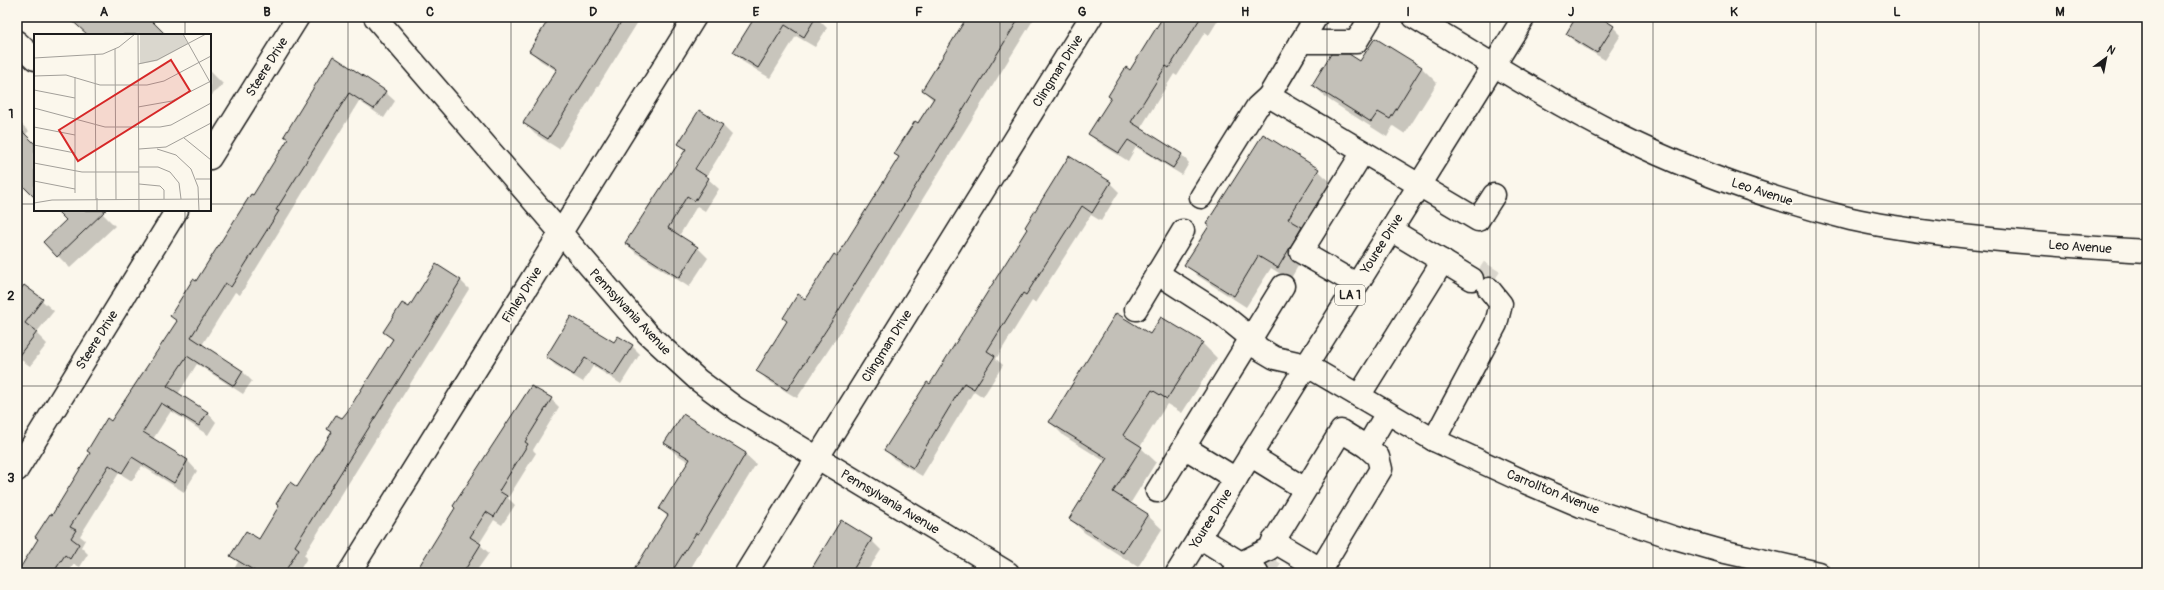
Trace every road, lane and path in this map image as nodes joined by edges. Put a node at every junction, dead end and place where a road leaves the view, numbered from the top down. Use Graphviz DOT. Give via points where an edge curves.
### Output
graph roads {
  1 [pos="298,17"];
  2 [pos="374,17"];
  3 [pos="695,17"];
  4 [pos="1091,17"];
  5 [pos="1316,17"];
  6 [pos="1371,17"];
  7 [pos="1414,17"];
  8 [pos="1524,17"];
  9 [pos="17,42"];
  10 [pos="1301,42"];
  11 [pos="34,58"];
  12 [pos="1494,65"];
  13 [pos="1269,96"];
  14 [pos="1363,152"];
  15 [pos="211,156"];
  16 [pos="1419,186"];
  17 [pos="1494,195"];
  18 [pos="1201,197"];
  19 [pos="176,211"];
  20 [pos="1391,230"];
  21 [pos="1184,231"];
  22 [pos="560,234"];
  23 [pos="2147,251"];
  24 [pos="1157,273"];
  25 [pos="1476,278"];
  26 [pos="1356,284"];
  27 [pos="1283,286"];
  28 [pos="1136,309"];
  29 [pos="1251,338"];
  30 [pos="1306,365"];
  31 [pos="1359,396"];
  32 [pos="1387,413"];
  33 [pos="1434,440"];
  34 [pos="23,446"];
  35 [pos="1184,447"];
  36 [pos="1367,447"];
  37 [pos="1250,455"];
  38 [pos="818,458"];
  39 [pos="17,470"];
  40 [pos="1236,479"];
  41 [pos="1306,489"];
  42 [pos="1157,491"];
  43 [pos="1199,537"];
  44 [pos="1273,541"];
  45 [pos="1249,569"];
  46 [pos="349,573"];
  47 [pos="746,573"];
  48 [pos="1008,573"];
  49 [pos="1177,573"];
  50 [pos="1818,573"];
  1 -- 15 [label="street, Steere Drive"];
  2 -- 22 [label="street, Pennsylvania Avenue"];
  3 -- 22 [label="street, Finley Drive"];
  4 -- 38 [label="street, Clingman Drive"];
  5 -- 10 [label="street"];
  6 -- 10 [label="street" via="1356,42"];
  7 -- 12 [label="street, Leo Avenue"];
  8 -- 12 [label="street, Youree Drive / LA 1"];
  9 -- 11 [label="street"];
  10 -- 13 [label="street"];
  12 -- 16 [label="street, Youree Drive / LA 1"];
  12 -- 23 [label="street, Leo Avenue" via="1565,108 1619,136 1694,169 1778,198 1851,219 1888,227 2004,241"];
  13 -- 14 [label="street"];
  13 -- 18 [label="street" via="1257,107"];
  14 -- 16 [label="street"];
  14 -- 26 [label="street" via="1301,252"];
  16 -- 17 [label="street" via="1478,220"];
  16 -- 20 [label="street, Youree Drive / LA 1"];
  19 -- 34 [label="street, Steere Drive"];
  20 -- 25 [label="street"];
  20 -- 26 [label="street, Youree Drive / LA 1"];
  21 -- 24 [label="street"];
  22 -- 38 [label="street, Pennsylvania Avenue" via="668,354 737,409"];
  22 -- 46 [label="street, Finley Drive"];
  24 -- 28 [label="street"];
  24 -- 29 [label="street, Carrollton Avenue" via="1224,316"];
  25 -- 31 [label="street"];
  25 -- 33 [label="street" via="1502,304 1496,324"];
  26 -- 30 [label="street, Youree Drive / LA 1"];
  27 -- 29 [label="street"];
  29 -- 30 [label="street, Carrollton Avenue" via="1258,348 1275,358"];
  29 -- 35 [label="street"];
  30 -- 31 [label="street, Carrollton Avenue"];
  30 -- 37 [label="street, Youree Drive / LA 1"];
  31 -- 32 [label="street, Carrollton Avenue"];
  32 -- 33 [label="street, Carrollton Avenue"];
  32 -- 36 [label="street"];
  33 -- 50 [label="street, Carrollton Avenue" via="1580,506 1672,537"];
  34 -- 39 [label="street, Steere Drive"];
  35 -- 40 [label="street"];
  35 -- 42 [label="street"];
  36 -- 41 [label="street" via="1341,431"];
  36 -- 44 [label="street" via="1378,457 1381,469 1322,567 1312,564"];
  37 -- 40 [label="street, Youree Drive / LA 1"];
  37 -- 41 [label="street"];
  38 -- 47 [label="street, Clingman Drive"];
  38 -- 48 [label="street, Pennsylvania Avenue"];
  40 -- 43 [label="street, Youree Drive / LA 1"];
  41 -- 44 [label="street"];
  43 -- 45 [label="street"];
  43 -- 49 [label="street, Youree Drive / LA 1"];
  44 -- 45 [label="street"];
}
